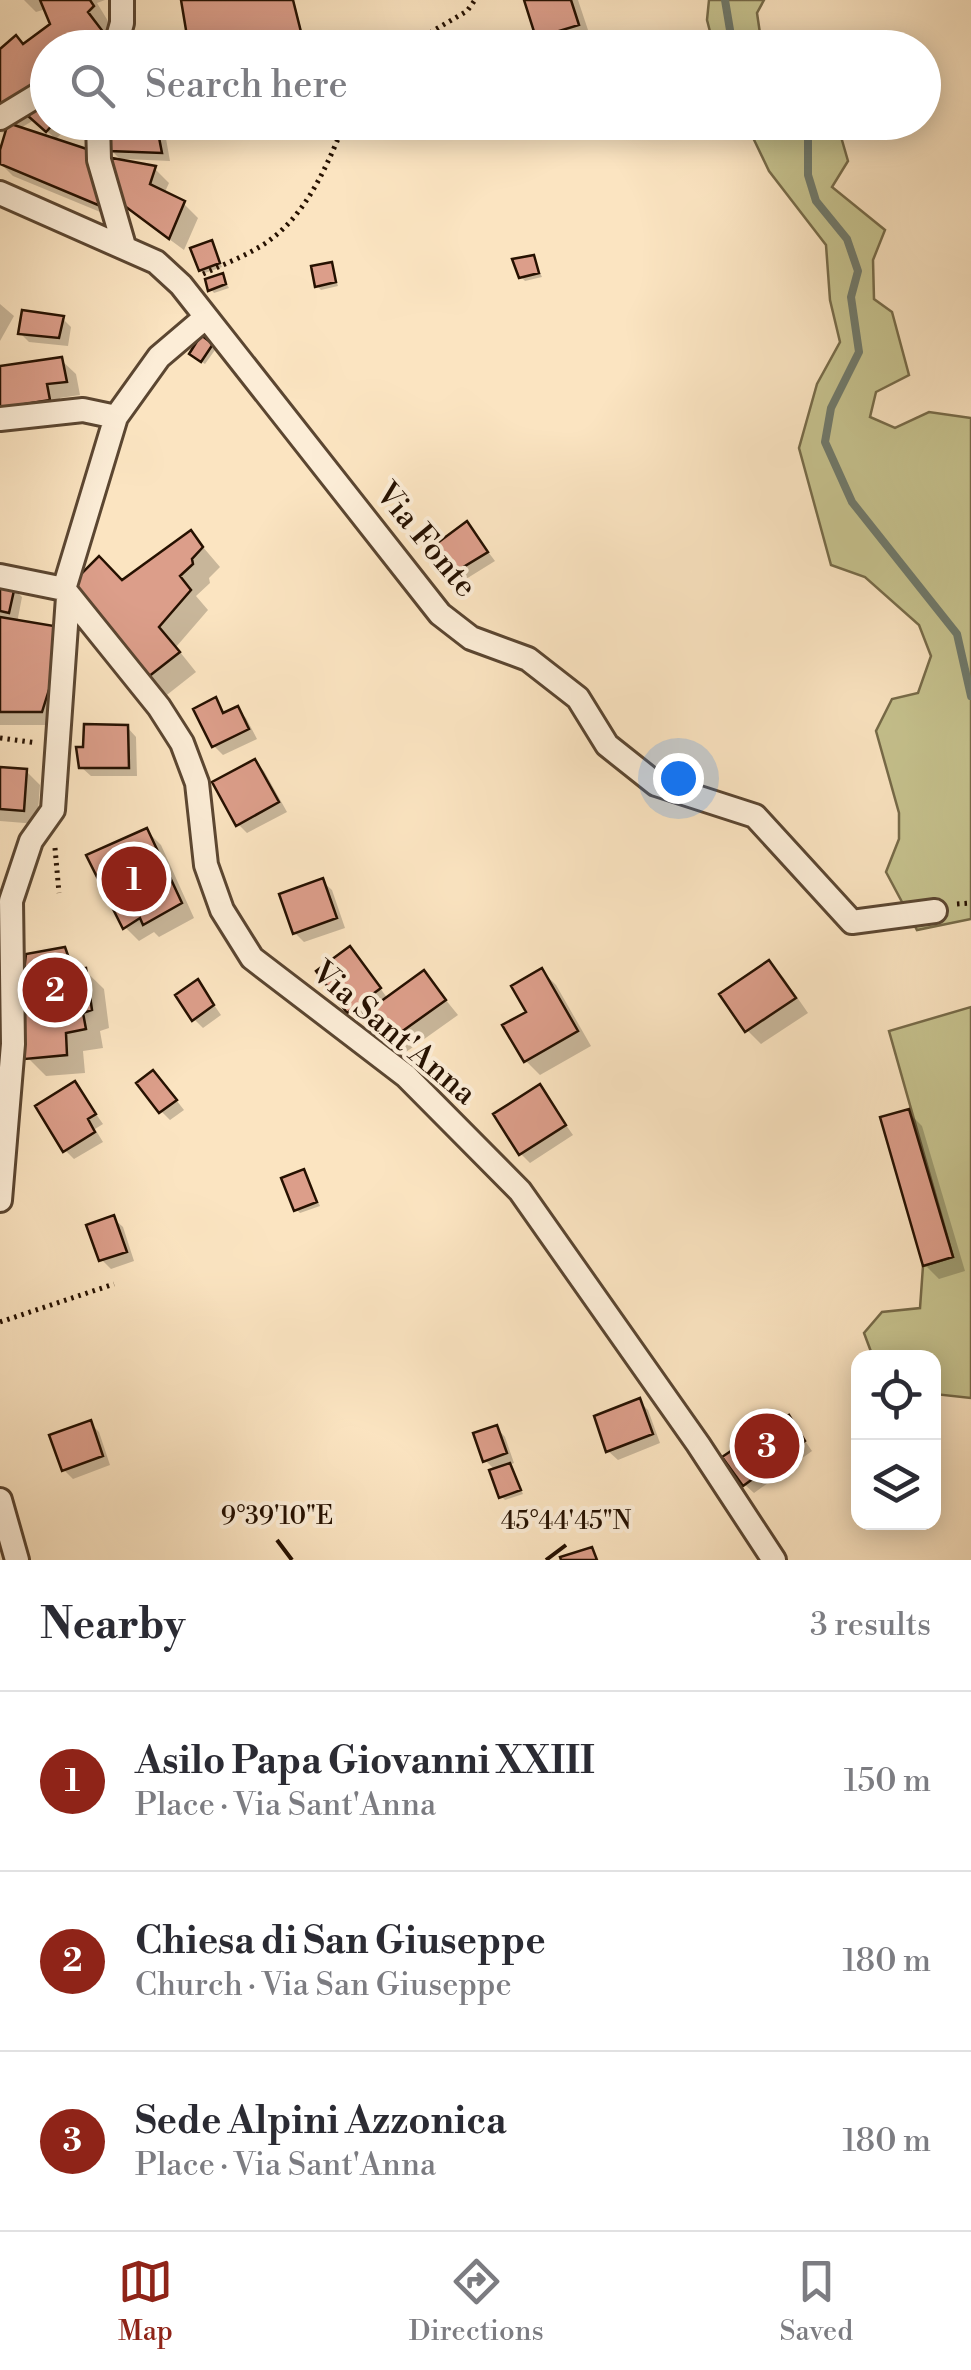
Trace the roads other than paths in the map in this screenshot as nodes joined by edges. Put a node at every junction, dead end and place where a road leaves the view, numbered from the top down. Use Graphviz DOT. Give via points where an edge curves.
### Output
graph roads {
  1 [pos="122,0"];
  2 [pos="120,30"];
  3 [pos="30,100"];
  4 [pos="0,118"];
  5 [pos="98,140"];
  6 [pos="0,193"];
  7 [pos="124,246"];
  8 [pos="206,316"];
  9 [pos="116,417"];
  10 [pos="0,419"];
  11 [pos="0,576"];
  12 [pos="66,593"];
  13 [pos="935,911"];
  14 [pos="0,1200"];
  15 [pos="0,1500"];
  16 [pos="17,1560"];
  17 [pos="774,1560"];
  1 -- 2 [label="street"];
  3 -- 4 [label="street"];
  5 -- 7 [label="street"];
  6 -- 7 [label="street, Via Fonte"];
  7 -- 8 [label="street, Via Fonte" via="156,262"];
  8 -- 9 [label="street" via="159,357"];
  8 -- 13 [label="street, Via Fonte" via="440,614 472,638 528,660 578,698 608,744 656,784 754,816 852,922"];
  9 -- 10 [label="street" via="83,410"];
  9 -- 12 [label="street"];
  11 -- 12 [label="street"];
  12 -- 14 [label="street" via="52,810 31,841 11,901 13,1044"];
  12 -- 17 [label="street, Via Sant'Anna" via="182,744 197,783 206,865 222,910 252,958 406,1076 520,1191"];
  15 -- 16 [label="street"];
}
